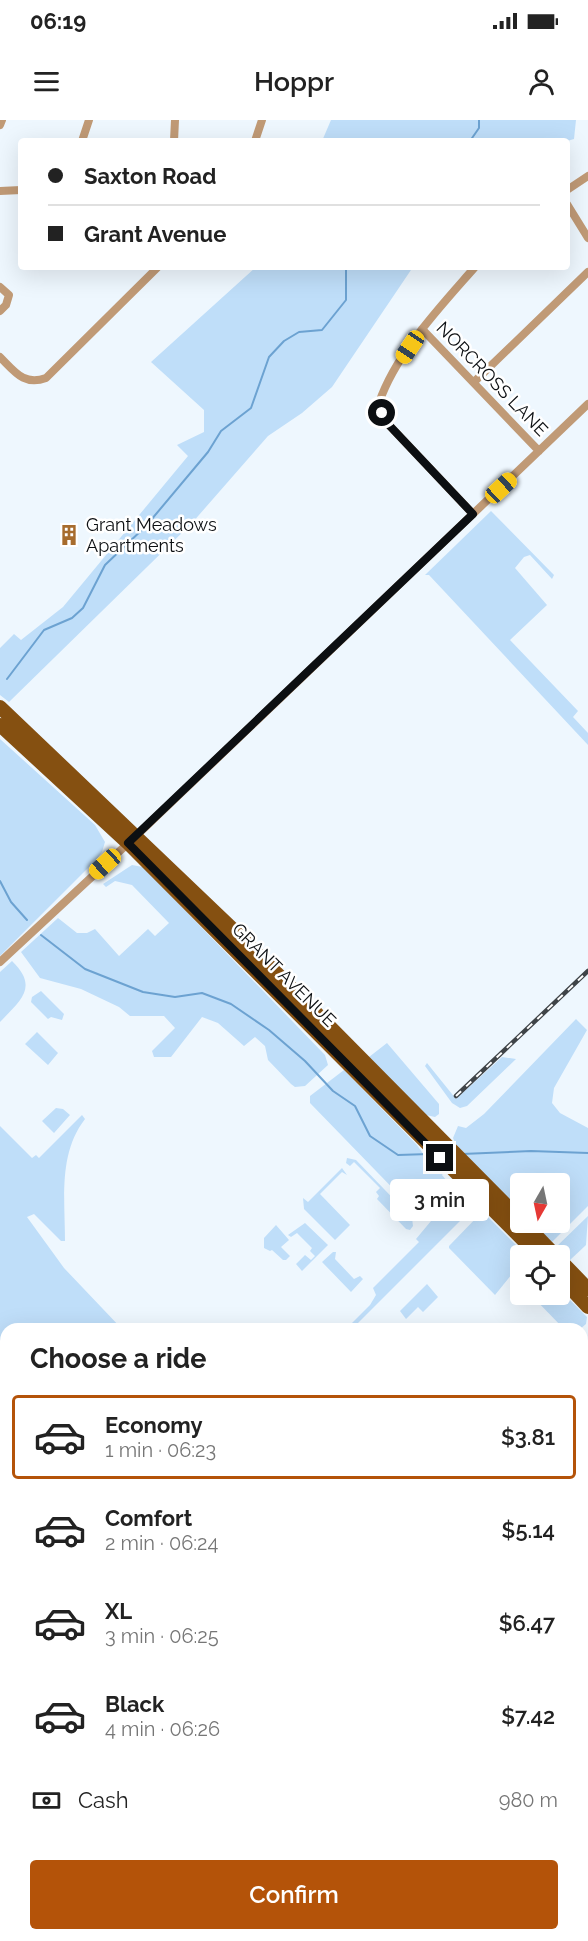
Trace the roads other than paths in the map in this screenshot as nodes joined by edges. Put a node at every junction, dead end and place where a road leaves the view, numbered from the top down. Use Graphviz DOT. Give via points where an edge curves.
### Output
graph roads {
  1 [pos="2,120"];
  2 [pos="89,120"];
  3 [pos="175,120"];
  4 [pos="262,120"];
  5 [pos="0,125"];
  6 [pos="83,138"];
  7 [pos="174,138"];
  8 [pos="256,138"];
  9 [pos="588,176"];
  10 [pos="570,188"];
  11 [pos="18,190"];
  12 [pos="0,191"];
  13 [pos="570,209"];
  14 [pos="588,238"];
  15 [pos="154,270"];
  16 [pos="472,270"];
  17 [pos="588,272"];
  18 [pos="3,289"];
  19 [pos="0,311"];
  20 [pos="422,329"];
  21 [pos="0,357"];
  22 [pos="474,382"];
  23 [pos="588,404"];
  24 [pos="539,452"];
  25 [pos="473,514"];
  26 [pos="0,707"];
  27 [pos="7,725"];
  28 [pos="133,839"];
  29 [pos="0,962"];
  30 [pos="300,996"];
  31 [pos="290,1006"];
  32 [pos="486,1203"];
  33 [pos="510,1209"];
  34 [pos="536,1235"];
  35 [pos="528,1245"];
  36 [pos="546,1245"];
  37 [pos="570,1270"];
  38 [pos="570,1288"];
  39 [pos="588,1289"];
  40 [pos="588,1307"];
  1 -- 5 [label="street"];
  2 -- 6 [label="street"];
  3 -- 7 [label="street"];
  4 -- 8 [label="street"];
  9 -- 10 [label="street"];
  11 -- 12 [label="street"];
  13 -- 14 [label="street"];
  15 -- 21 [label="street" via="51,375 25,381"];
  16 -- 20 [label="street"];
  17 -- 22 [label="street"];
  18 -- 19 [label="street" via="9,300"];
  20 -- 22 [label="street, NORCROSS LANE"];
  20 -- 25 [label="street" via="387,383 380,405 388,424"];
  22 -- 24 [label="street, NORCROSS LANE"];
  23 -- 24 [label="street"];
  24 -- 25 [label="street"];
  25 -- 28 [label="street"];
  26 -- 27 [label="main road, GRANT AVENUE"];
  27 -- 28 [label="main road, GRANT AVENUE"];
  28 -- 29 [label="street"];
  28 -- 30 [label="main road, GRANT AVENUE"];
  28 -- 31 [label="main road, GRANT AVENUE"];
  30 -- 31 [label="main road"];
  30 -- 33 [label="main road, GRANT AVENUE"];
  31 -- 32 [label="main road, GRANT AVENUE"];
  32 -- 34 [label="main road"];
  32 -- 35 [label="main road, GRANT AVENUE"];
  34 -- 36 [label="main road, GRANT AVENUE"];
  37 -- 39 [label="main road"];
  38 -- 40 [label="main road"];
}
